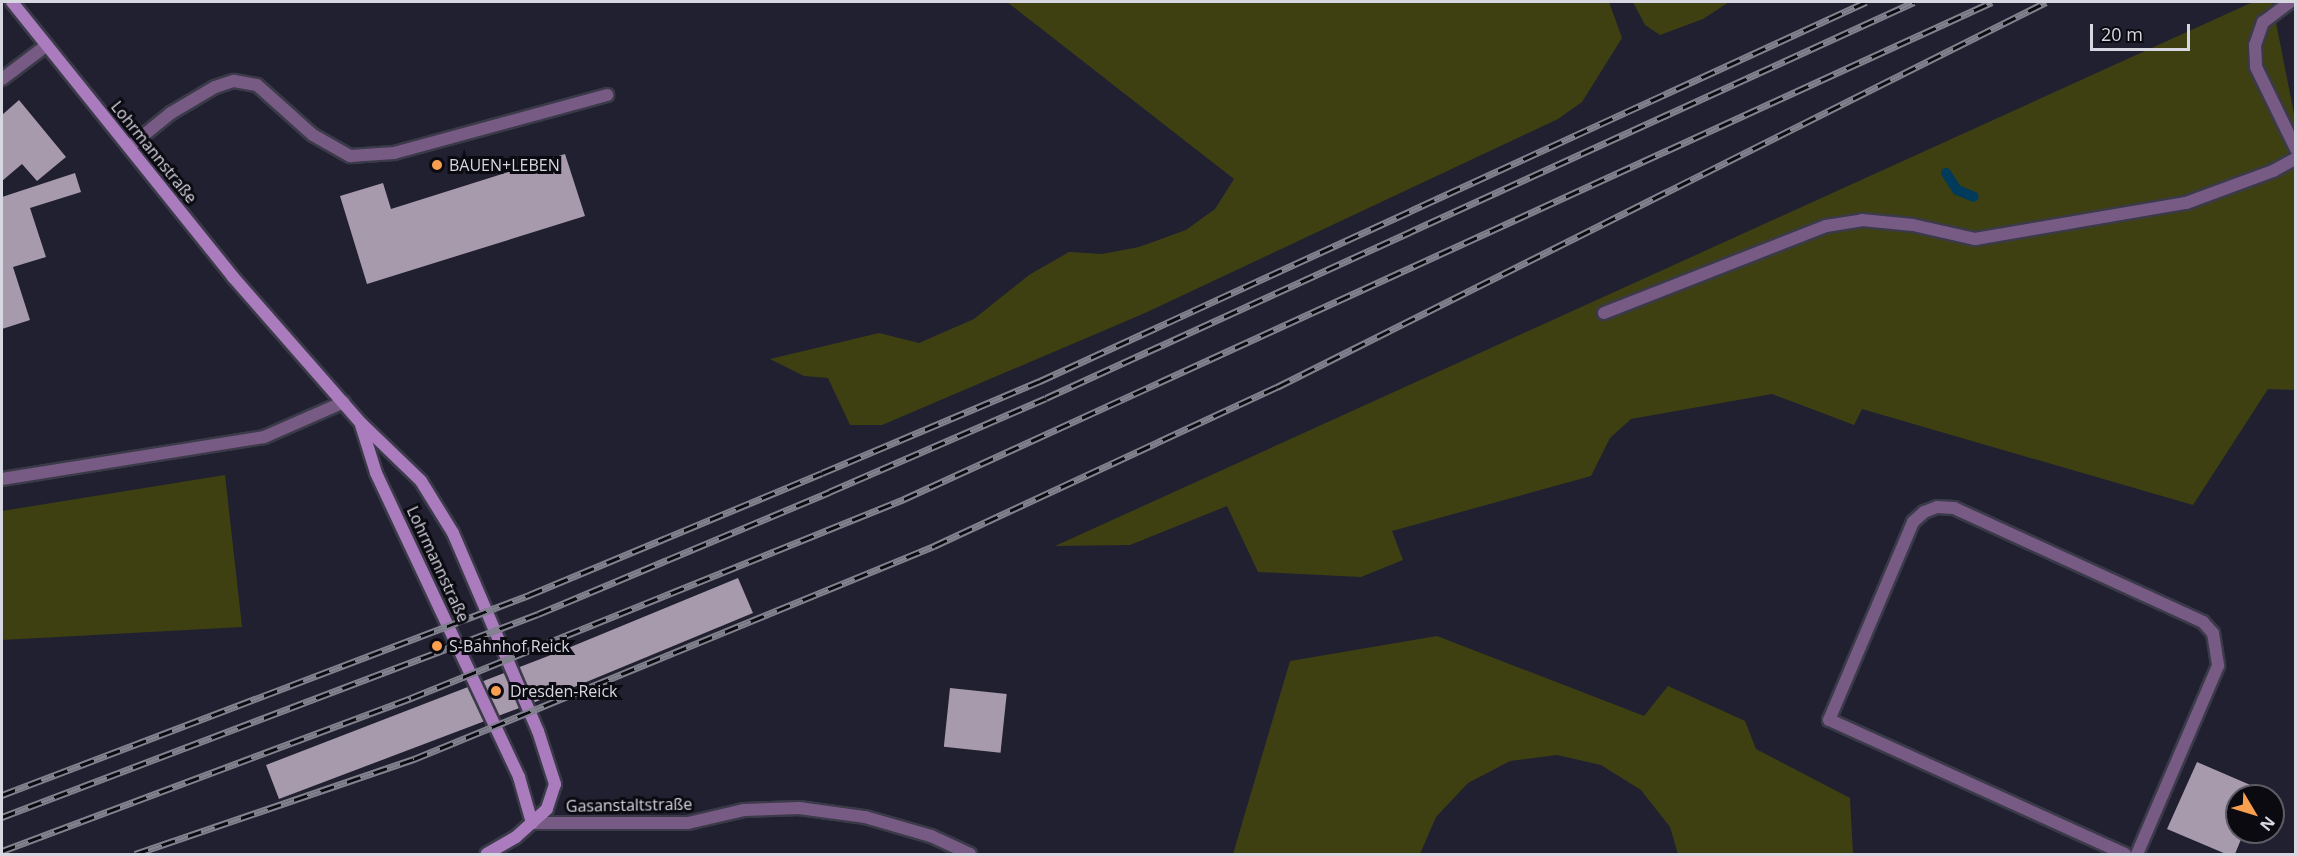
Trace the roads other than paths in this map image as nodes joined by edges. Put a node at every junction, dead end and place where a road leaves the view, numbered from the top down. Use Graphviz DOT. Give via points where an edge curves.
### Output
graph roads {
  1 [pos="12,2"];
  2 [pos="2290,2"];
  3 [pos="47,45"];
  4 [pos="2,79"];
  5 [pos="607,95"];
  6 [pos="129,147"];
  7 [pos="2295,150"];
  8 [pos="2295,158"];
  9 [pos="1604,313"];
  10 [pos="344,402"];
  11 [pos="361,423"];
  12 [pos="2,479"];
  13 [pos="531,823"];
  14 [pos="486,855"];
  15 [pos="970,855"];
  16 [pos="2125,855"];
  17 [pos="2137,855"];
  1 -- 3 [label="street, Lohrmannstraße"];
  2 -- 7 [label="street" via="2263,22 2255,45 2256,67"];
  3 -- 4 [label="street"];
  3 -- 6 [label="street, Lohrmannstraße"];
  5 -- 6 [label="street" via="394,153 350,156 313,135 257,85 234,81 214,87 171,113"];
  6 -- 10 [label="street, Lohrmannstraße" via="233,277"];
  8 -- 9 [label="street" via="2273,171 2186,202 1975,239 1913,225 1862,220 1826,226"];
  10 -- 11 [label="street, Lohrmannstraße"];
  10 -- 12 [label="street" via="264,436"];
  11 -- 13 [label="street, Lohrmannstraße" via="376,473 519,777"];
  11 -- 13 [label="street, Lohrmannstraße" via="421,481 453,533 490,618 538,731 555,784 547,809"];
  13 -- 14 [label="street"];
  13 -- 15 [label="street, Gasanstaltstraße" via="688,823 744,810 799,808 865,817 931,836"];
  16 -- 17 [label="street" via="1829,720 1912,522 1924,512 1937,507 1954,508 2203,622 2213,633 2218,666"];
}
